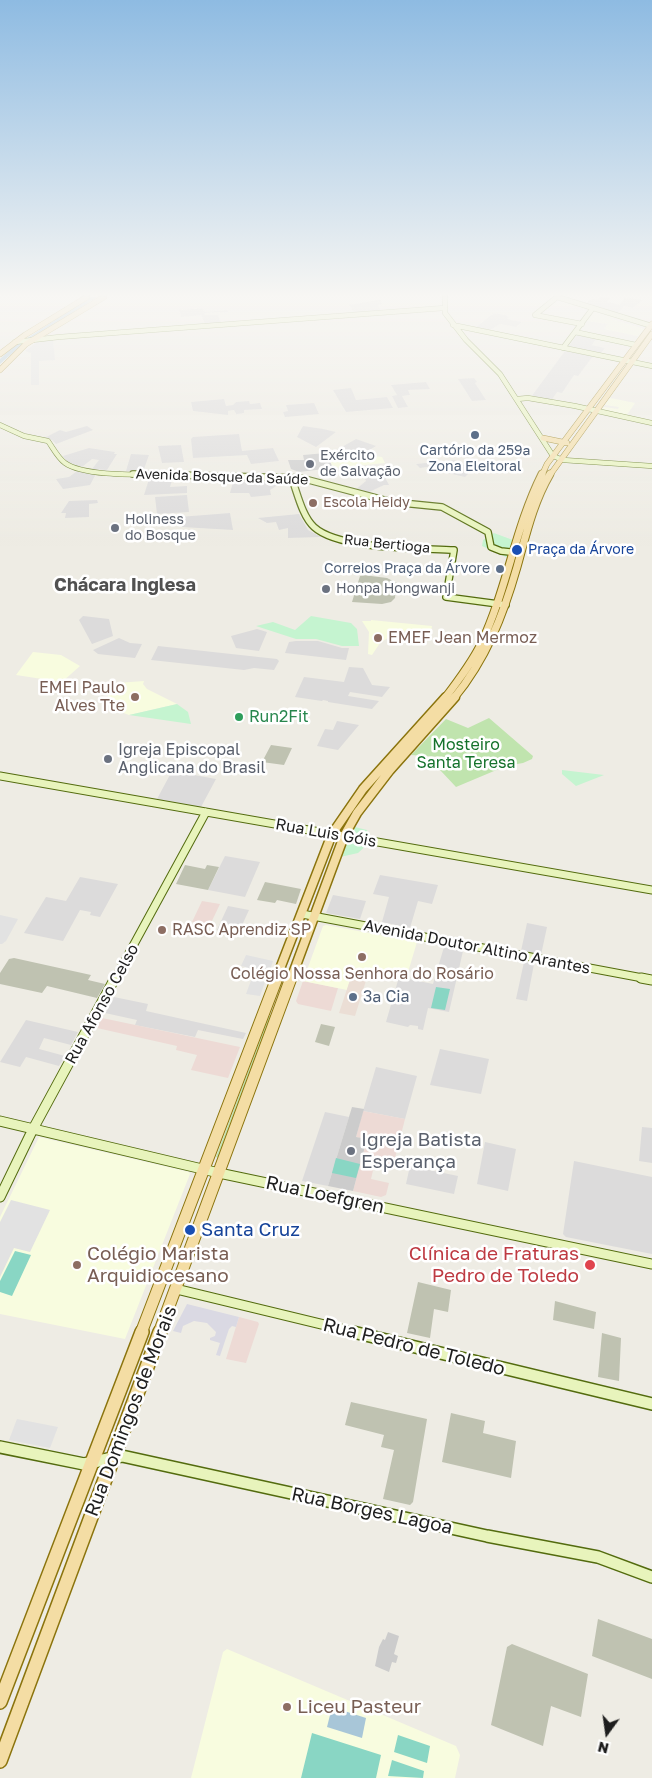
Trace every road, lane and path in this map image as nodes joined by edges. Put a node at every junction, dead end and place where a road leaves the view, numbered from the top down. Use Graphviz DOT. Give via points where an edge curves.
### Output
graph roads {
  1 [pos="505,380"];
  2 [pos="610,380"];
  3 [pos="618,380"];
  4 [pos="520,398"];
  5 [pos="588,409"];
  6 [pos="595,411"];
  7 [pos="652,423"];
  8 [pos="0,425"];
  9 [pos="543,438"];
  10 [pos="562,443"];
  11 [pos="570,444"];
  12 [pos="553,456"];
  13 [pos="559,460"];
  14 [pos="652,466"];
  15 [pos="283,477"];
  16 [pos="512,553"];
  17 [pos="521,553"];
  18 [pos="497,602"];
  19 [pos="506,605"];
  20 [pos="0,776"];
  21 [pos="206,812"];
  22 [pos="332,834"];
  23 [pos="344,836"];
  24 [pos="652,890"];
  25 [pos="302,914"];
  26 [pos="315,916"];
  27 [pos="652,980"];
  28 [pos="0,1121"];
  29 [pos="33,1129"];
  30 [pos="205,1169"];
  31 [pos="219,1173"];
  32 [pos="0,1197"];
  33 [pos="652,1264"];
  34 [pos="176,1289"];
  35 [pos="652,1404"];
  36 [pos="0,1447"];
  37 [pos="112,1457"];
  38 [pos="92,1464"];
  39 [pos="652,1577"];
  40 [pos="0,1702"];
  41 [pos="0,1761"];
  1 -- 4 [label="street"];
  2 -- 5 [label="main road"];
  3 -- 6 [label="main road, Rua Domingos de Morais"];
  4 -- 5 [label="street"];
  4 -- 9 [label="street" via="521,405"];
  5 -- 6 [label="street"];
  5 -- 10 [label="main road, Rua Domingos de Morais"];
  6 -- 7 [label="street"];
  6 -- 11 [label="main road, Rua Domingos de Morais"];
  8 -- 15 [label="street, Avenida Bosque da Saúde" via="24,436 48,441 66,465 84,470"];
  9 -- 10 [label="main road"];
  9 -- 12 [label="street"];
  10 -- 11 [label="main road"];
  10 -- 12 [label="main road, Rua Domingos de Morais"];
  11 -- 13 [label="main road, Rua Domingos de Morais"];
  12 -- 13 [label="street"];
  12 -- 16 [label="main road, Rua Domingos de Morais" via="532,494"];
  13 -- 14 [label="street"];
  13 -- 17 [label="main road, Rua Domingos de Morais" via="537,500"];
  15 -- 16 [label="street, Avenida Bosque da Saúde" via="319,482 392,502 439,506 489,533 491,547"];
  15 -- 18 [label="street, Rua Bertioga" via="284,481 293,482 314,526 331,538 454,550 446,597"];
  16 -- 17 [label="street"];
  16 -- 18 [label="main road, Rua Domingos de Morais"];
  17 -- 19 [label="main road, Rua Domingos de Morais"];
  18 -- 19 [label="street"];
  18 -- 22 [label="main road, Rua Domingos de Morais" via="486,636 462,675 353,801"];
  19 -- 23 [label="main road, Rua Domingos de Morais" via="478,667 370,796"];
  20 -- 21 [label="street, Rua Luis Góis"];
  21 -- 22 [label="street, Rua Luis Góis"];
  21 -- 29 [label="street, Rua Afonso Celso"];
  22 -- 23 [label="street, Rua Luis Góis"];
  22 -- 25 [label="main road, Rua Domingos de Morais"];
  23 -- 24 [label="street, Rua Luis Góis"];
  23 -- 26 [label="main road, Rua Domingos de Morais"];
  25 -- 26 [label="street, Avenida Doutor Altino Arantes"];
  25 -- 30 [label="main road, Rua Domingos de Morais"];
  26 -- 27 [label="street, Avenida Doutor Altino Arantes"];
  26 -- 31 [label="main road, Rua Domingos de Morais"];
  28 -- 29 [label="street, Rua Loefgren"];
  29 -- 30 [label="street, Rua Loefgren"];
  29 -- 32 [label="street, Rua Afonso Celso"];
  30 -- 31 [label="street, Rua Loefgren"];
  30 -- 38 [label="main road, Rua Domingos de Morais"];
  31 -- 33 [label="street, Rua Loefgren"];
  31 -- 34 [label="main road, Rua Domingos de Morais"];
  34 -- 35 [label="street, Rua Pedro de Toledo"];
  34 -- 37 [label="main road, Rua Domingos de Morais"];
  36 -- 38 [label="street"];
  37 -- 38 [label="street, Rua Borges Lagoa"];
  37 -- 39 [label="street, Rua Borges Lagoa" via="122,1456 598,1558"];
  37 -- 41 [label="main road, Rua Domingos de Morais"];
  38 -- 40 [label="main road, Rua Domingos de Morais"];
}
